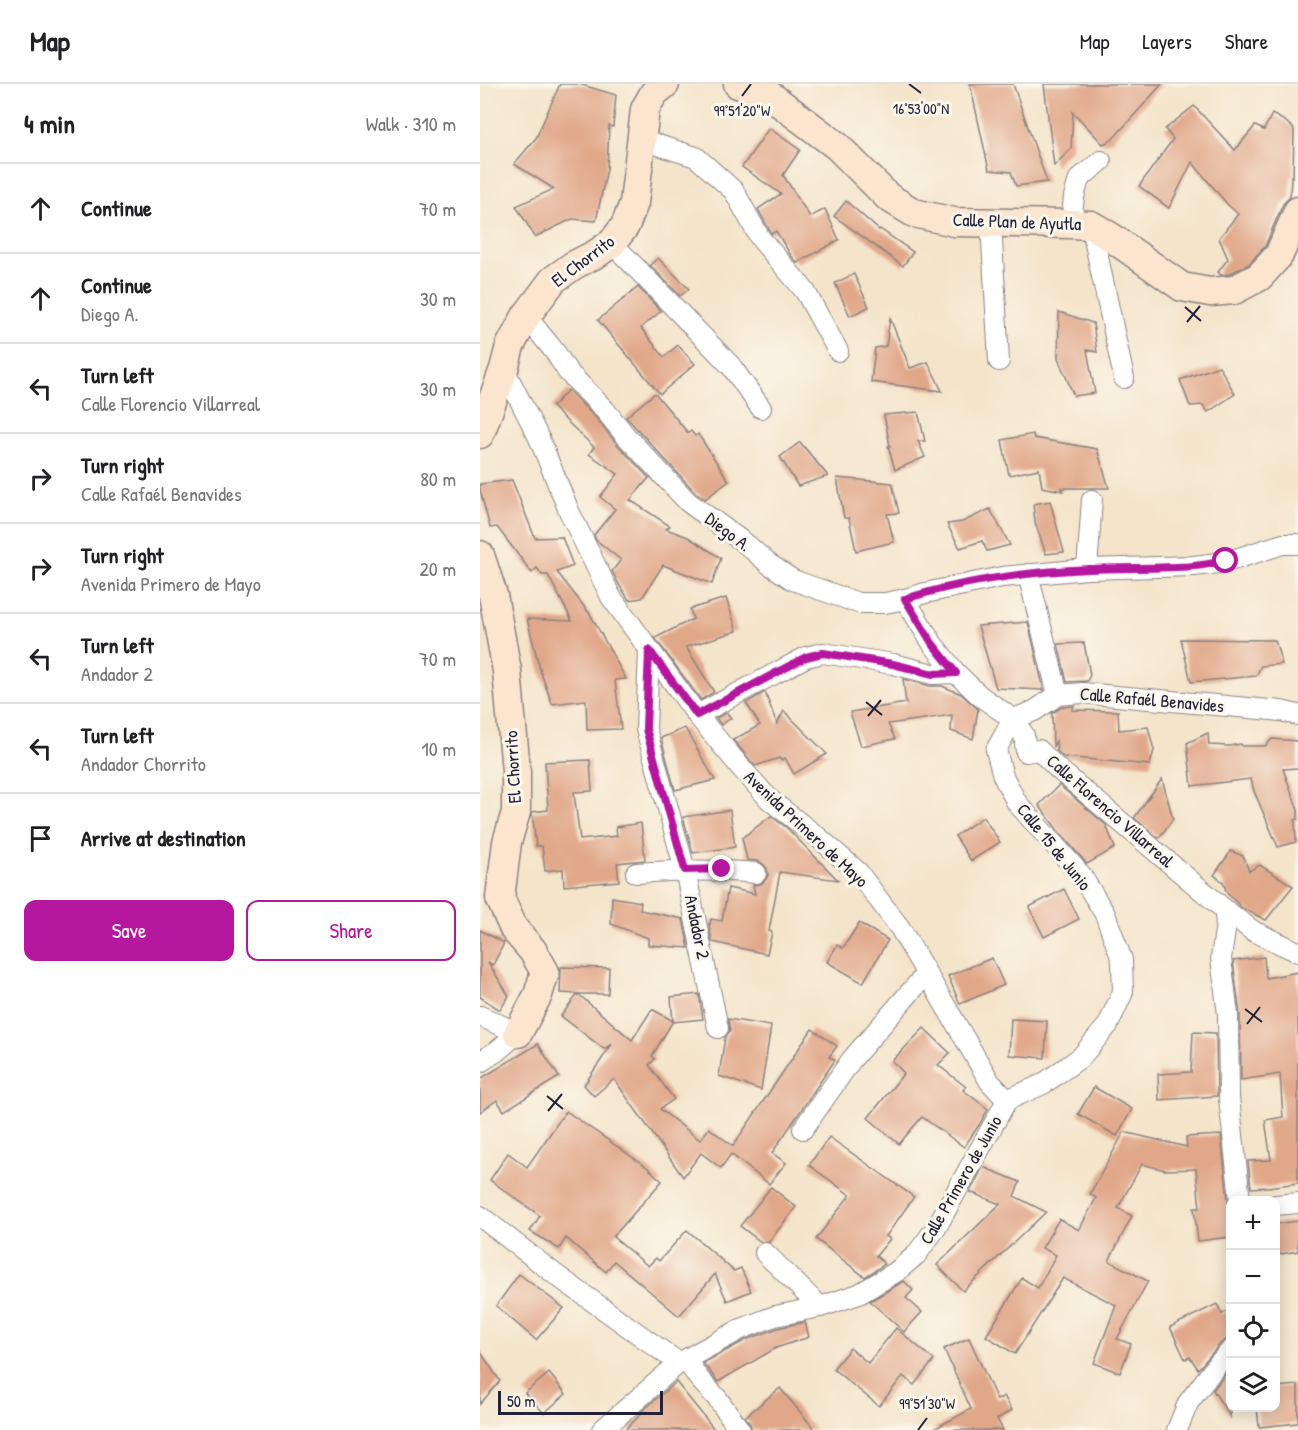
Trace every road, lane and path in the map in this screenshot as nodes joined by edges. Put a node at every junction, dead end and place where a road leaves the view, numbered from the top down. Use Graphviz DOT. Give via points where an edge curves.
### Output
graph roads {
  1 [pos="665,84"];
  2 [pos="738,84"];
  3 [pos="763,89"];
  4 [pos="642,140"];
  5 [pos="1101,161"];
  6 [pos="1298,211"];
  7 [pos="991,223"];
  8 [pos="1081,224"];
  9 [pos="612,243"];
  10 [pos="526,316"];
  11 [pos="838,351"];
  12 [pos="999,361"];
  13 [pos="504,369"];
  14 [pos="1125,378"];
  15 [pos="760,408"];
  16 [pos="480,434"];
  17 [pos="1092,500"];
  18 [pos="1298,544"];
  19 [pos="480,555"];
  20 [pos="1087,569"];
  21 [pos="1029,574"];
  22 [pos="905,599"];
  23 [pos="649,650"];
  24 [pos="956,673"];
  25 [pos="1058,695"];
  26 [pos="697,715"];
  27 [pos="1298,715"];
  28 [pos="1013,719"];
  29 [pos="685,870"];
  30 [pos="636,873"];
  31 [pos="756,873"];
  32 [pos="1224,909"];
  33 [pos="1298,952"];
  34 [pos="926,974"];
  35 [pos="480,1016"];
  36 [pos="718,1028"];
  37 [pos="518,1033"];
  38 [pos="480,1062"];
  39 [pos="1007,1100"];
  40 [pos="803,1129"];
  41 [pos="1242,1196"];
  42 [pos="1298,1203"];
  43 [pos="1280,1205"];
  44 [pos="480,1216"];
  45 [pos="765,1254"];
  46 [pos="820,1307"];
  47 [pos="1226,1355"];
  48 [pos="683,1361"];
  49 [pos="602,1430"];
  50 [pos="740,1430"];
  51 [pos="1177,1430"];
  1 -- 4 [label="street, El Chorrito" via="654,93 645,110"];
  2 -- 3 [label="street"];
  3 -- 7 [label="street, Calle Plan de Ayutla" via="837,146 888,197 914,213 954,222"];
  4 -- 9 [label="street, El Chorrito" via="634,203 625,226"];
  4 -- 11 [label="street" via="696,157 734,191 760,238 805,291"];
  5 -- 8 [label="street" via="1079,179 1074,197"];
  6 -- 8 [label="street, Calle Plan de Ayutla" via="1279,255 1259,277 1234,290 1210,292 1182,287 1111,237"];
  7 -- 8 [label="street, Calle Plan de Ayutla"];
  7 -- 12 [label="street"];
  8 -- 14 [label="street"];
  9 -- 10 [label="street, El Chorrito" via="553,280"];
  9 -- 15 [label="street" via="731,366"];
  10 -- 13 [label="street, El Chorrito" via="510,346"];
  10 -- 22 [label="street, Diego A." via="568,372 688,502 769,564 793,580 858,603"];
  13 -- 16 [label="street, El Chorrito"];
  13 -- 23 [label="street, Avenida Primero de Mayo" via="611,597"];
  17 -- 20 [label="street"];
  18 -- 20 [label="street, Diego A." via="1283,544 1194,566"];
  19 -- 37 [label="street, El Chorrito" via="493,595 507,671 516,771 516,812 507,842 501,898 514,929 545,972"];
  20 -- 21 [label="street, Diego A."];
  21 -- 22 [label="street, Diego A."];
  21 -- 25 [label="street"];
  22 -- 24 [label="street"];
  23 -- 26 [label="street, Avenida Primero de Mayo"];
  23 -- 29 [label="street, Andador 2" via="646,729"];
  24 -- 26 [label="street" via="933,674 823,653 806,657"];
  24 -- 28 [label="street"];
  25 -- 27 [label="street, Calle Rafaél Benavides" via="1083,693"];
  25 -- 28 [label="street, Calle Rafaél Benavides"];
  26 -- 34 [label="street, Avenida Primero de Mayo" via="770,800 858,872 900,928"];
  28 -- 32 [label="street, Calle Florencio Villarreal" via="1024,735 1026,752 1039,750"];
  28 -- 39 [label="street, Calle 15 de Junio" via="996,750 1003,776 1017,803 1081,875 1105,914 1122,960 1123,992 1108,1025 1081,1057 1043,1084"];
  29 -- 30 [label="street"];
  29 -- 31 [label="street"];
  29 -- 36 [label="street, Andador 2"];
  32 -- 33 [label="street, Calle Florencio Villarreal" via="1253,931"];
  32 -- 41 [label="street" via="1221,958 1228,1015 1229,1098"];
  34 -- 39 [label="street, Avenida Primero de Mayo" via="990,1082"];
  34 -- 40 [label="street" via="852,1059"];
  35 -- 37 [label="street"];
  37 -- 38 [label="street"];
  39 -- 46 [label="street, Calle Primero de Junio" via="936,1228 916,1255 859,1294"];
  42 -- 43 [label="street"];
  44 -- 48 [label="street" via="556,1275"];
  45 -- 46 [label="street"];
  46 -- 48 [label="street, Calle Primero de Junio" via="775,1316 741,1329"];
  47 -- 51 [label="street" via="1188,1403"];
  48 -- 49 [label="street, Calle Primero de Junio"];
  48 -- 50 [label="street"];
}
